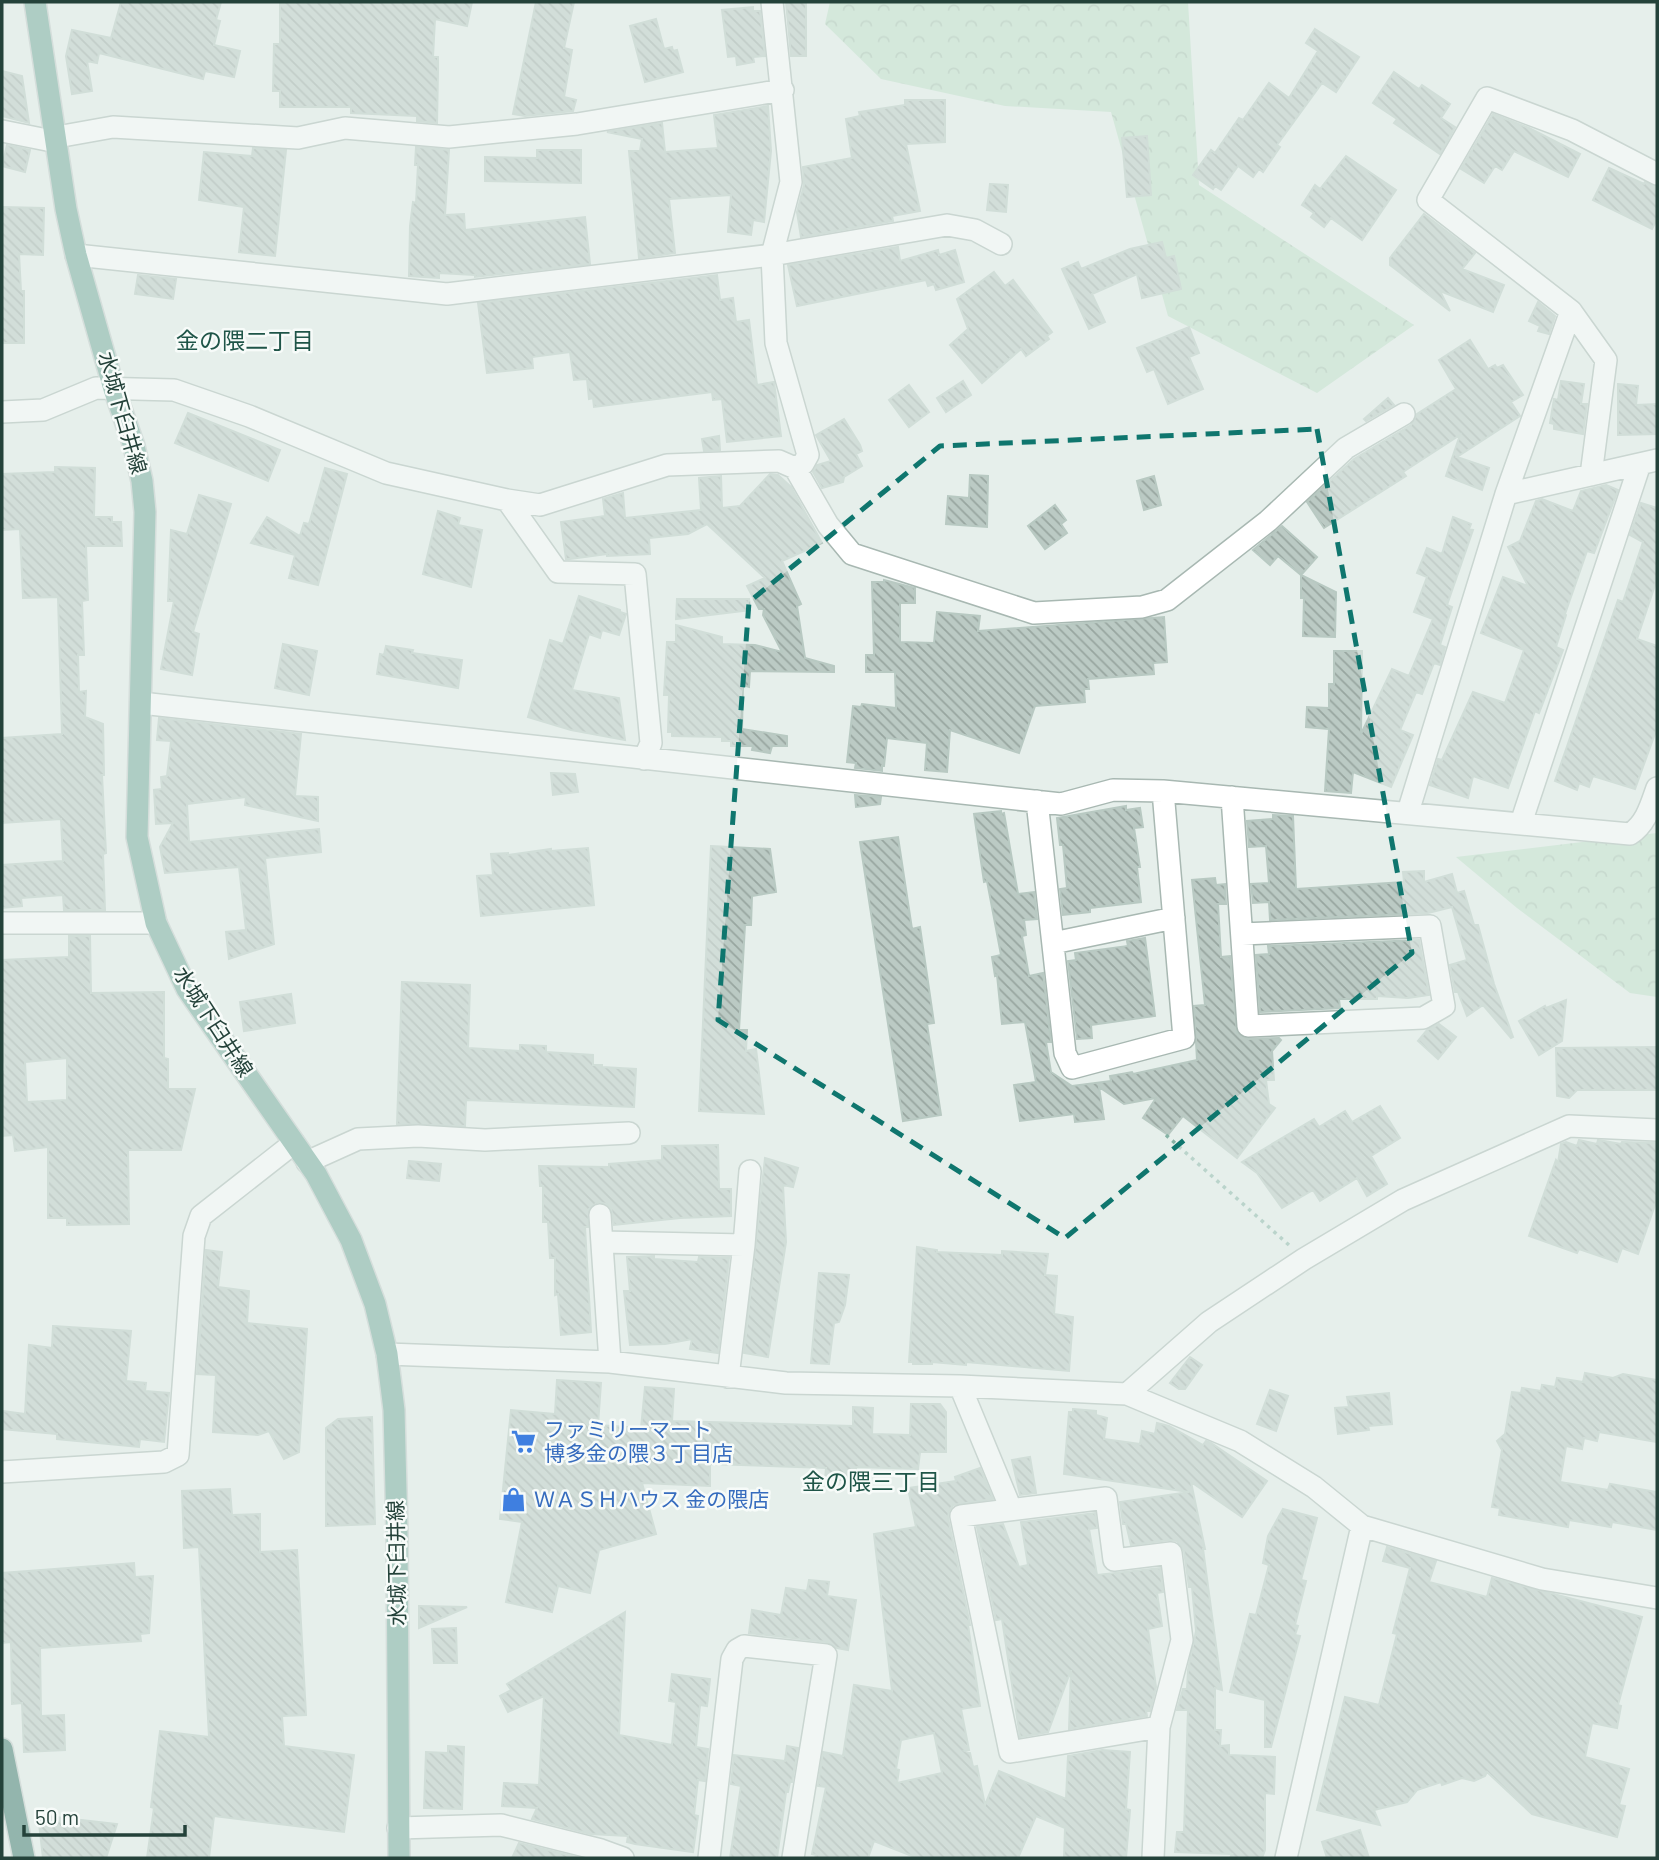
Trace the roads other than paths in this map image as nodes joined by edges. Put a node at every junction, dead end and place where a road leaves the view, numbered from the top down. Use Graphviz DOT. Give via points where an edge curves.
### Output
graph roads {
  1 [pos="35,2"];
  2 [pos="772,2"];
  3 [pos="783,90"];
  4 [pos="2,131"];
  5 [pos="57,139"];
  6 [pos="1657,174"];
  7 [pos="1001,244"];
  8 [pos="76,255"];
  9 [pos="772,255"];
  10 [pos="1571,311"];
  11 [pos="114,389"];
  12 [pos="2,412"];
  13 [pos="1404,414"];
  14 [pos="1649,462"];
  15 [pos="795,468"];
  16 [pos="1591,475"];
  17 [pos="1506,494"];
  18 [pos="507,500"];
  19 [pos="141,703"];
  20 [pos="644,759"];
  21 [pos="1657,788"];
  22 [pos="1163,791"];
  23 [pos="1232,797"];
  24 [pos="1037,801"];
  25 [pos="1408,812"];
  26 [pos="1521,823"];
  27 [pos="1174,918"];
  28 [pos="2,923"];
  29 [pos="156,923"];
  30 [pos="1242,934"];
  31 [pos="1053,943"];
  32 [pos="1657,1130"];
  33 [pos="629,1133"];
  34 [pos="294,1143"];
  35 [pos="307,1162"];
  36 [pos="750,1171"];
  37 [pos="600,1215"];
  38 [pos="602,1242"];
  39 [pos="744,1245"];
  40 [pos="387,1354"];
  41 [pos="610,1362"];
  42 [pos="727,1377"];
  43 [pos="960,1386"];
  44 [pos="1127,1394"];
  45 [pos="2,1472"];
  46 [pos="1010,1509"];
  47 [pos="1362,1526"];
  48 [pos="1657,1598"];
  49 [pos="1159,1727"];
  50 [pos="2,1749"];
  51 [pos="398,1828"];
  52 [pos="24,1858"];
  53 [pos="399,1858"];
  54 [pos="623,1858"];
  55 [pos="709,1858"];
  56 [pos="793,1858"];
  57 [pos="1153,1858"];
  58 [pos="1286,1858"];
  1 -- 5 [label="main road, 水城下臼井線"];
  2 -- 3 [label="street"];
  3 -- 5 [label="street" via="577,124 449,137 345,128 298,138 113,127"];
  3 -- 9 [label="street" via="791,182"];
  4 -- 5 [label="street"];
  5 -- 8 [label="main road, 水城下臼井線"];
  6 -- 10 [label="street" via="1572,130 1487,98 1428,200"];
  7 -- 9 [label="street" via="975,230 947,225"];
  8 -- 9 [label="street" via="447,294"];
  8 -- 11 [label="main road, 水城下臼井線"];
  9 -- 15 [label="street" via="776,343 808,455"];
  10 -- 16 [label="street" via="1606,360"];
  10 -- 17 [label="street"];
  11 -- 12 [label="street" via="96,387 43,410"];
  11 -- 18 [label="street" via="174,390 386,473"];
  11 -- 19 [label="main road, 水城下臼井線" via="134,446 144,501"];
  13 -- 15 [label="street" via="1346,448 1268,521 1167,600 1142,607 1034,613 852,554 828,525"];
  14 -- 16 [label="street"];
  14 -- 26 [label="street"];
  15 -- 18 [label="street" via="779,461 667,465 540,505"];
  16 -- 17 [label="street"];
  17 -- 25 [label="street"];
  18 -- 20 [label="street" via="558,572 635,574 651,743"];
  19 -- 20 [label="street"];
  19 -- 29 [label="main road, 水城下臼井線" via="137,837"];
  20 -- 24 [label="street"];
  21 -- 26 [label="street" via="1647,815 1630,834"];
  22 -- 23 [label="street"];
  22 -- 24 [label="street" via="1113,790 1060,804"];
  22 -- 27 [label="street"];
  23 -- 25 [label="street"];
  23 -- 30 [label="street"];
  24 -- 31 [label="street"];
  25 -- 26 [label="street"];
  27 -- 31 [label="street"];
  27 -- 31 [label="street" via="1184,1038 1072,1068 1065,1053"];
  28 -- 29 [label="street"];
  29 -- 34 [label="main road, 水城下臼井線" via="187,989"];
  30 -- 30 [label="street" via="1248,1026 1423,1018 1444,1006 1430,926"];
  32 -- 44 [label="street" via="1569,1126 1403,1200 1209,1322"];
  33 -- 35 [label="street" via="485,1140 358,1139"];
  34 -- 35 [label="main road, 水城下臼井線"];
  34 -- 45 [label="street" via="201,1216 194,1236 178,1455 164,1462"];
  35 -- 40 [label="main road, 水城下臼井線" via="351,1240 375,1304"];
  36 -- 39 [label="street"];
  37 -- 38 [label="street"];
  38 -- 39 [label="street"];
  38 -- 41 [label="street"];
  39 -- 42 [label="street"];
  40 -- 41 [label="street"];
  40 -- 51 [label="main road, 水城下臼井線" via="394,1410 397,1532"];
  41 -- 42 [label="street"];
  42 -- 43 [label="street" via="786,1383"];
  43 -- 44 [label="street"];
  43 -- 46 [label="street"];
  44 -- 47 [label="street" via="1240,1441 1314,1487"];
  46 -- 49 [label="street" via="1106,1498 1114,1560 1171,1553 1182,1640"];
  46 -- 49 [label="street" via="961,1516 1010,1752"];
  47 -- 48 [label="street" via="1542,1579"];
  47 -- 58 [label="street"];
  49 -- 57 [label="street"];
  50 -- 52 [label="highway"];
  51 -- 53 [label="main road, 水城下臼井線"];
  51 -- 54 [label="street" via="501,1825"];
  55 -- 56 [label="street" via="732,1659 744,1646 826,1655"];
}
